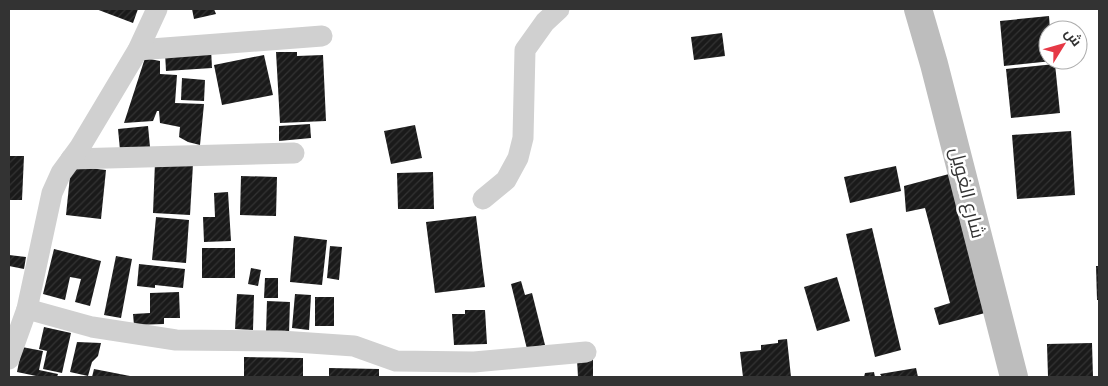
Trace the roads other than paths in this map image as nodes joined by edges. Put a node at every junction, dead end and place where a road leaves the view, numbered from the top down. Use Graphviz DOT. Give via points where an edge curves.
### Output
graph roads {
  1 [pos="158,9"];
  2 [pos="559,9"];
  3 [pos="918,9"];
  4 [pos="322,36"];
  5 [pos="138,50"];
  6 [pos="294,152"];
  7 [pos="71,159"];
  8 [pos="483,199"];
  9 [pos="28,309"];
  10 [pos="586,352"];
  11 [pos="9,360"];
  12 [pos="490,369"];
  13 [pos="1014,377"];
  1 -- 5 [label="street"];
  2 -- 8 [label="street" via="545,22 526,50 523,138 518,158 506,180"];
  3 -- 13 [label="street, شارع الغويل"];
  4 -- 5 [label="street"];
  5 -- 7 [label="street"];
  6 -- 7 [label="street"];
  7 -- 9 [label="street" via="52,193"];
  9 -- 11 [label="street"];
  9 -- 12 [label="street" via="92,327 176,340 281,341 354,346 396,361"];
  10 -- 12 [label="street"];
}
